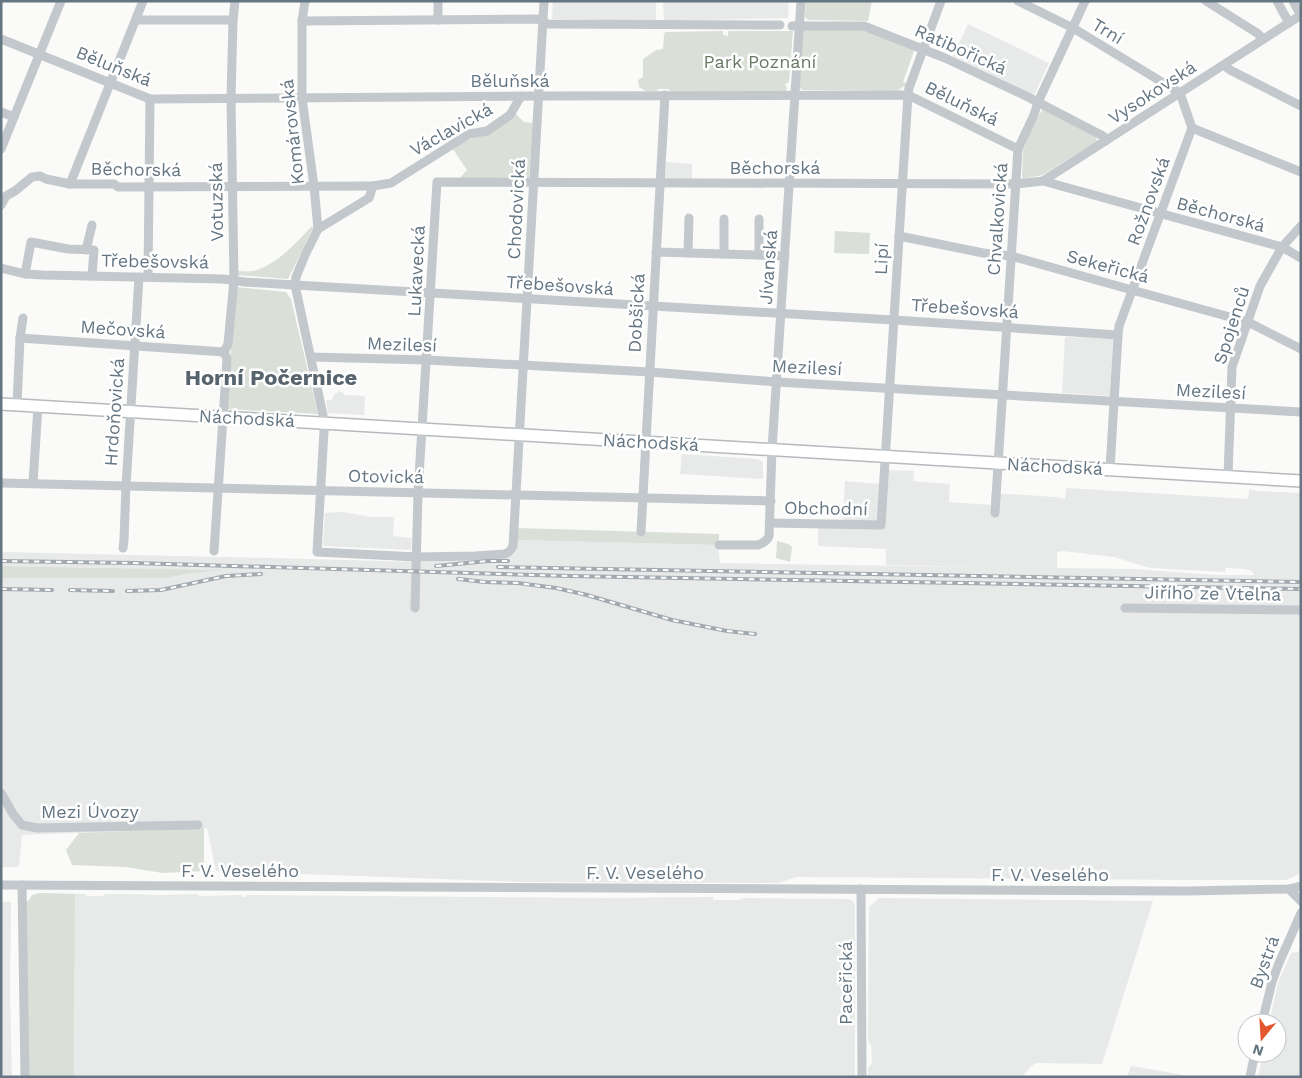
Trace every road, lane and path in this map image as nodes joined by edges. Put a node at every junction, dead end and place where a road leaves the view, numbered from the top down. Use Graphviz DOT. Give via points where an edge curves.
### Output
graph roads {
  1 [pos="61,1"];
  2 [pos="143,1"];
  3 [pos="235,1"];
  4 [pos="305,1"];
  5 [pos="438,1"];
  6 [pos="544,1"];
  7 [pos="801,1"];
  8 [pos="941,1"];
  9 [pos="1018,1"];
  10 [pos="1086,1"];
  11 [pos="1206,1"];
  12 [pos="1277,1"];
  13 [pos="1293,1"];
  14 [pos="1301,15"];
  15 [pos="136,20"];
  16 [pos="233,20"];
  17 [pos="438,20"];
  18 [pos="302,21"];
  19 [pos="543,21"];
  20 [pos="1289,23"];
  21 [pos="780,25"];
  22 [pos="796,25"];
  23 [pos="1073,28"];
  24 [pos="1,39"];
  25 [pos="1263,40"];
  26 [pos="923,48"];
  27 [pos="40,54"];
  28 [pos="1224,64"];
  29 [pos="110,83"];
  30 [pos="1180,93"];
  31 [pos="665,95"];
  32 [pos="795,95"];
  33 [pos="908,95"];
  34 [pos="521,96"];
  35 [pos="539,96"];
  36 [pos="231,98"];
  37 [pos="302,98"];
  38 [pos="150,99"];
  39 [pos="1038,102"];
  40 [pos="1301,106"];
  41 [pos="1,112"];
  42 [pos="14,117"];
  43 [pos="1192,128"];
  44 [pos="1106,141"];
  45 [pos="1,149"];
  46 [pos="1018,149"];
  47 [pos="1301,172"];
  48 [pos="1043,181"];
  49 [pos="534,182"];
  50 [pos="659,183"];
  51 [pos="789,183"];
  52 [pos="70,184"];
  53 [pos="902,184"];
  54 [pos="1016,184"];
  55 [pos="314,186"];
  56 [pos="373,186"];
  57 [pos="149,187"];
  58 [pos="232,187"];
  59 [pos="1,205"];
  60 [pos="1160,214"];
  61 [pos="689,218"];
  62 [pos="724,219"];
  63 [pos="760,219"];
  64 [pos="92,225"];
  65 [pos="1301,226"];
  66 [pos="318,230"];
  67 [pos="899,236"];
  68 [pos="1282,248"];
  69 [pos="86,250"];
  70 [pos="656,252"];
  71 [pos="688,253"];
  72 [pos="724,254"];
  73 [pos="759,255"];
  74 [pos="785,256"];
  75 [pos="1011,256"];
  76 [pos="1301,258"];
  77 [pos="1,268"];
  78 [pos="25,274"];
  79 [pos="92,276"];
  80 [pos="143,277"];
  81 [pos="234,280"];
  82 [pos="294,285"];
  83 [pos="1132,290"];
  84 [pos="431,293"];
  85 [pos="528,299"];
  86 [pos="653,307"];
  87 [pos="781,313"];
  88 [pos="23,318"];
  89 [pos="894,320"];
  90 [pos="1248,322"];
  91 [pos="1006,328"];
  92 [pos="1118,335"];
  93 [pos="20,338"];
  94 [pos="135,346"];
  95 [pos="1301,350"];
  96 [pos="224,352"];
  97 [pos="311,357"];
  98 [pos="427,360"];
  99 [pos="524,366"];
  100 [pos="650,372"];
  101 [pos="776,382"];
  102 [pos="890,388"];
  103 [pos="1002,394"];
  104 [pos="1114,401"];
  105 [pos="1,404"];
  106 [pos="17,405"];
  107 [pos="38,406"];
  108 [pos="1230,408"];
  109 [pos="130,411"];
  110 [pos="1301,412"];
  111 [pos="223,417"];
  112 [pos="323,423"];
  113 [pos="422,429"];
  114 [pos="520,434"];
  115 [pos="646,442"];
  116 [pos="772,449"];
  117 [pos="885,456"];
  118 [pos="998,463"];
  119 [pos="1110,470"];
  120 [pos="1228,476"];
  121 [pos="1301,481"];
  122 [pos="1,483"];
  123 [pos="33,484"];
  124 [pos="126,486"];
  125 [pos="218,488"];
  126 [pos="321,490"];
  127 [pos="418,493"];
  128 [pos="516,495"];
  129 [pos="643,498"];
  130 [pos="770,501"];
  131 [pos="995,514"];
  132 [pos="770,523"];
  133 [pos="881,525"];
  134 [pos="641,532"];
  135 [pos="719,545"];
  136 [pos="122,548"];
  137 [pos="214,551"];
  138 [pos="417,557"];
  139 [pos="415,608"];
  140 [pos="1125,608"];
  141 [pos="1301,610"];
  142 [pos="1,793"];
  143 [pos="198,826"];
  144 [pos="1,885"];
  145 [pos="22,885"];
  146 [pos="1301,886"];
  147 [pos="862,889"];
  148 [pos="1289,889"];
  149 [pos="1301,901"];
  150 [pos="1301,913"];
  151 [pos="1264,1013"];
  152 [pos="1253,1063"];
  153 [pos="25,1077"];
  154 [pos="862,1077"];
  155 [pos="1250,1077"];
  1 -- 27 [label="street"];
  2 -- 15 [label="street"];
  3 -- 16 [label="street, Votuzská"];
  4 -- 18 [label="street, Komárovská"];
  5 -- 17 [label="street"];
  6 -- 19 [label="street, Chodovická"];
  7 -- 22 [label="street, Jívanská"];
  8 -- 26 [label="street, Lipí"];
  9 -- 23 [label="street, Trní"];
  10 -- 23 [label="street, Chvalkovická"];
  11 -- 25 [label="street"];
  12 -- 20 [label="street"];
  13 -- 14 [label="street"];
  14 -- 20 [label="street, Vysokovská"];
  15 -- 16 [label="street"];
  15 -- 29 [label="street"];
  16 -- 36 [label="street, Votuzská"];
  17 -- 18 [label="street"];
  17 -- 19 [label="street"];
  18 -- 37 [label="street, Komárovská"];
  19 -- 21 [label="street" via="547,24"];
  19 -- 35 [label="street, Chodovická"];
  20 -- 25 [label="street, Vysokovská"];
  22 -- 26 [label="street, Ratibořická" via="864,26"];
  22 -- 32 [label="street, Jívanská"];
  23 -- 30 [label="street, Trní"];
  23 -- 39 [label="street, Chvalkovická"];
  24 -- 27 [label="street, Běluňská"];
  25 -- 28 [label="street, Vysokovská"];
  26 -- 33 [label="street, Lipí"];
  26 -- 39 [label="street, Ratibořická"];
  27 -- 29 [label="street, Běluňská"];
  27 -- 42 [label="street"];
  28 -- 30 [label="street, Vysokovská"];
  28 -- 40 [label="street"];
  29 -- 38 [label="street, Běluňská"];
  29 -- 52 [label="street"];
  30 -- 43 [label="street"];
  30 -- 44 [label="street, Vysokovská"];
  31 -- 32 [label="street, Běluňská"];
  31 -- 35 [label="street, Běluňská"];
  31 -- 50 [label="street, Dobšická"];
  32 -- 33 [label="street, Běluňská"];
  32 -- 51 [label="street, Jívanská"];
  33 -- 46 [label="street, Běluňská"];
  33 -- 53 [label="street, Lipí"];
  34 -- 35 [label="street, Běluňská"];
  34 -- 37 [label="street, Běluňská"];
  34 -- 56 [label="street, Václavická" via="510,115 486,131 469,134 391,183"];
  35 -- 49 [label="street, Chodovická"];
  36 -- 37 [label="street, Běluňská"];
  36 -- 38 [label="street, Běluňská"];
  36 -- 58 [label="street, Votuzská"];
  37 -- 55 [label="street, Komárovská"];
  38 -- 57 [label="street, Hrdoňovická"];
  39 -- 44 [label="street, Ratibořická" via="1103,136"];
  39 -- 46 [label="street, Chvalkovická"];
  41 -- 42 [label="street"];
  42 -- 45 [label="street"];
  43 -- 47 [label="street"];
  43 -- 60 [label="street, Rožnovská"];
  44 -- 48 [label="street, Vysokovská"];
  46 -- 54 [label="street, Chvalkovická"];
  48 -- 54 [label="street, Vysokovská"];
  48 -- 60 [label="street, Běchorská"];
  49 -- 50 [label="street, Běchorská"];
  49 -- 84 [label="street, Lukavecká" via="437,182"];
  49 -- 85 [label="street, Chodovická"];
  50 -- 51 [label="street, Běchorská"];
  50 -- 70 [label="street, Dobšická"];
  51 -- 53 [label="street, Běchorská"];
  51 -- 74 [label="street, Jívanská"];
  52 -- 57 [label="street, Běchorská"];
  52 -- 59 [label="street, Běchorská" via="32,177 6,196"];
  53 -- 54 [label="street, Běchorská"];
  53 -- 67 [label="street, Lipí"];
  54 -- 75 [label="street, Chvalkovická"];
  55 -- 56 [label="street, Běchorská"];
  55 -- 58 [label="street, Běchorská"];
  55 -- 66 [label="street, Komárovská"];
  56 -- 66 [label="street" via="370,198"];
  57 -- 58 [label="street, Běchorská"];
  57 -- 80 [label="street, Hrdoňovická"];
  58 -- 81 [label="street, Votuzská"];
  60 -- 68 [label="street, Běchorská"];
  60 -- 83 [label="street, Rožnovská"];
  61 -- 71 [label="street"];
  62 -- 72 [label="street"];
  63 -- 73 [label="street"];
  64 -- 69 [label="street"];
  65 -- 68 [label="street, Spojenců"];
  66 -- 82 [label="street"];
  67 -- 75 [label="street, Sekeřická"];
  67 -- 89 [label="street, Lipí"];
  68 -- 76 [label="street, Běchorská"];
  68 -- 90 [label="street, Spojenců" via="1260,286"];
  69 -- 78 [label="street" via="68,250 30,242"];
  69 -- 79 [label="street" via="94,250"];
  70 -- 71 [label="street"];
  70 -- 86 [label="street, Dobšická"];
  71 -- 72 [label="street"];
  72 -- 73 [label="street"];
  73 -- 74 [label="street"];
  74 -- 87 [label="street, Jívanská"];
  75 -- 83 [label="street, Sekeřická"];
  75 -- 91 [label="street, Chvalkovická"];
  77 -- 78 [label="street, Třebešovská"];
  78 -- 79 [label="street, Třebešovská"];
  79 -- 80 [label="street, Třebešovská"];
  80 -- 81 [label="street, Třebešovská"];
  80 -- 94 [label="street, Hrdoňovická"];
  81 -- 82 [label="street, Třebešovská"];
  81 -- 96 [label="street, Votuzská" via="228,344"];
  82 -- 84 [label="street, Třebešovská"];
  82 -- 97 [label="street"];
  83 -- 90 [label="street, Sekeřická"];
  83 -- 92 [label="street, Rožnovská"];
  84 -- 85 [label="street, Třebešovská"];
  84 -- 98 [label="street, Lukavecká"];
  85 -- 86 [label="street, Třebešovská"];
  85 -- 99 [label="street, Chodovická"];
  86 -- 87 [label="street, Třebešovská"];
  86 -- 100 [label="street, Dobšická"];
  87 -- 89 [label="street, Třebešovská"];
  87 -- 101 [label="street, Jívanská"];
  88 -- 93 [label="street"];
  89 -- 91 [label="street, Třebešovská"];
  89 -- 102 [label="street, Lipí"];
  90 -- 95 [label="street, Sekeřická"];
  90 -- 108 [label="street, Spojenců" via="1232,366"];
  91 -- 92 [label="street, Třebešovská"];
  91 -- 103 [label="street, Chvalkovická"];
  92 -- 104 [label="street, Rožnovská"];
  93 -- 94 [label="street, Mečovská"];
  93 -- 106 [label="street"];
  94 -- 96 [label="street, Mečovská"];
  94 -- 109 [label="street, Hrdoňovická"];
  96 -- 111 [label="street, Votuzská"];
  97 -- 98 [label="street, Mezilesí"];
  97 -- 112 [label="street"];
  98 -- 99 [label="street, Mezilesí"];
  98 -- 113 [label="street, Lukavecká"];
  99 -- 100 [label="street, Mezilesí"];
  99 -- 114 [label="street, Chodovická"];
  100 -- 101 [label="street, Mezilesí"];
  100 -- 115 [label="street, Dobšická"];
  101 -- 102 [label="street, Mezilesí"];
  101 -- 116 [label="street, Jívanská"];
  102 -- 103 [label="street, Mezilesí"];
  102 -- 117 [label="street, Lipí"];
  103 -- 104 [label="street, Mezilesí"];
  103 -- 118 [label="street, Chvalkovická"];
  104 -- 108 [label="street, Mezilesí"];
  104 -- 119 [label="street, Rožnovská"];
  105 -- 106 [label="main road, Náchodská"];
  106 -- 107 [label="main road, Náchodská"];
  107 -- 109 [label="main road, Náchodská"];
  107 -- 123 [label="street"];
  108 -- 110 [label="street, Mezilesí"];
  108 -- 120 [label="street, Spojenců"];
  109 -- 111 [label="main road, Náchodská"];
  109 -- 124 [label="street, Hrdoňovická"];
  111 -- 112 [label="main road, Náchodská"];
  111 -- 125 [label="street, Votuzská"];
  112 -- 113 [label="main road, Náchodská"];
  112 -- 126 [label="street"];
  113 -- 114 [label="main road, Náchodská"];
  113 -- 127 [label="street, Lukavecká"];
  114 -- 115 [label="main road, Náchodská"];
  114 -- 128 [label="street, Chodovická"];
  115 -- 116 [label="main road, Náchodská"];
  115 -- 129 [label="street, Dobšická"];
  116 -- 117 [label="main road, Náchodská"];
  116 -- 130 [label="street, Jívanská"];
  117 -- 118 [label="main road, Náchodská"];
  117 -- 133 [label="street, Lipí"];
  118 -- 119 [label="main road, Náchodská"];
  118 -- 131 [label="street, Chvalkovická"];
  119 -- 120 [label="main road, Náchodská"];
  120 -- 121 [label="main road, Náchodská"];
  122 -- 123 [label="street, Otovická"];
  123 -- 124 [label="street, Otovická"];
  124 -- 125 [label="street, Otovická"];
  124 -- 136 [label="street, Hrdoňovická"];
  125 -- 126 [label="street, Otovická"];
  125 -- 137 [label="street, Votuzská"];
  126 -- 127 [label="street, Otovická"];
  126 -- 138 [label="street" via="316,552"];
  127 -- 128 [label="street, Otovická"];
  127 -- 138 [label="street, Lukavecká"];
  128 -- 129 [label="street, Otovická"];
  128 -- 138 [label="street, Chodovická" via="513,546 506,554"];
  129 -- 130 [label="street, Otovická"];
  129 -- 134 [label="street, Dobšická"];
  130 -- 132 [label="street, Jívanská"];
  132 -- 133 [label="street, Obchodní"];
  132 -- 135 [label="street, Jívanská" via="769,536 763,544"];
  138 -- 139 [label="street, Lukavecká"];
  140 -- 141 [label="street, Jiřího ze Vtelna"];
  142 -- 143 [label="street, Mezi Úvozy" via="22,825 37,828"];
  144 -- 145 [label="street, F. V. Veselého"];
  145 -- 147 [label="street, F. V. Veselého"];
  145 -- 153 [label="street"];
  146 -- 148 [label="street, F. V. Veselého"];
  147 -- 148 [label="street, F. V. Veselého"];
  147 -- 154 [label="street, Paceřická"];
  148 -- 149 [label="street"];
  150 -- 151 [label="street, Bystrá" via="1272,982"];
  152 -- 155 [label="street"];
}
